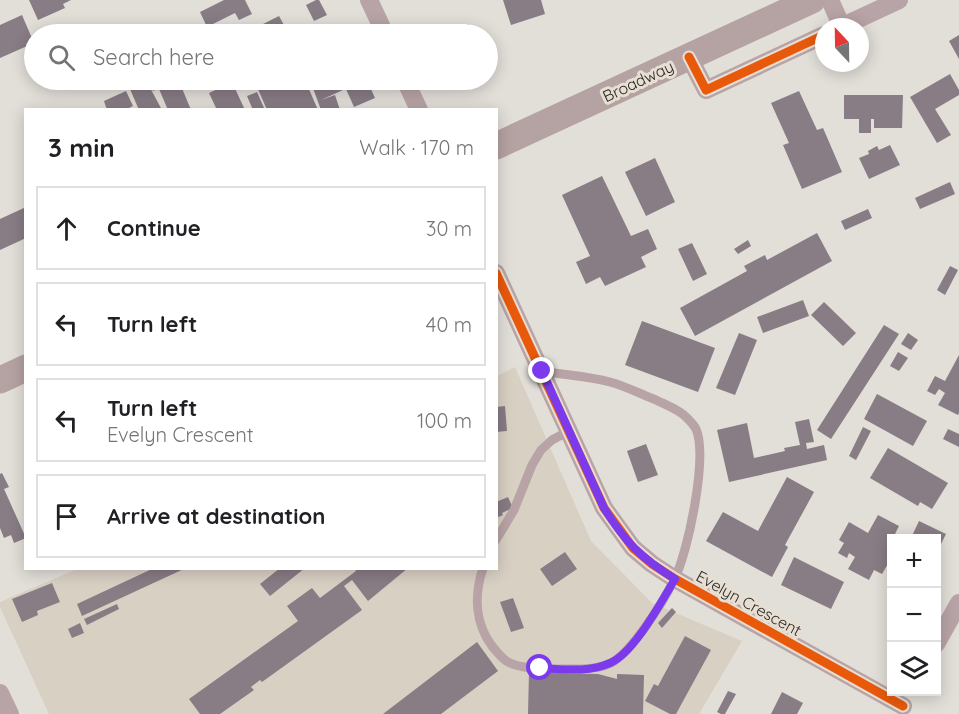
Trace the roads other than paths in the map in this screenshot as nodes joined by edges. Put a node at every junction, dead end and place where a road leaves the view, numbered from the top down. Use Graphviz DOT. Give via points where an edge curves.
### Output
graph roads {
  1 [pos="369,0"];
  2 [pos="812,0"];
  3 [pos="830,0"];
  4 [pos="899,0"];
  5 [pos="838,18"];
  6 [pos="861,18"];
  7 [pos="380,24"];
  8 [pos="815,39"];
  9 [pos="689,57"];
  10 [pos="410,90"];
  11 [pos="418,108"];
  12 [pos="498,145"];
  13 [pos="498,277"];
  14 [pos="24,369"];
  15 [pos="542,371"];
  16 [pos="0,380"];
  17 [pos="569,431"];
  18 [pos="498,537"];
  19 [pos="483,570"];
  20 [pos="675,579"];
  21 [pos="959,603"];
  22 [pos="937,642"];
  23 [pos="0,693"];
  24 [pos="904,704"];
  25 [pos="10,714"];
  1 -- 7 [label="street"];
  2 -- 9 [label="main road, Broadway"];
  3 -- 5 [label="street"];
  4 -- 6 [label="street"];
  8 -- 9 [label="street" via="706,90"];
  9 -- 12 [label="main road, Broadway"];
  10 -- 11 [label="street"];
  13 -- 15 [label="street, Evelyn Crescent"];
  14 -- 16 [label="main road"];
  15 -- 17 [label="street, Evelyn Crescent"];
  15 -- 20 [label="lane" via="609,381 666,404 686,416 696,429 699,475 692,524"];
  17 -- 18 [label="lane" via="541,450"];
  17 -- 20 [label="street, Evelyn Crescent" via="617,529 639,554"];
  19 -- 20 [label="lane" via="478,615 490,642 507,662 540,668 595,668 620,657"];
  20 -- 24 [label="street, Evelyn Crescent"];
  21 -- 22 [label="street"];
  23 -- 25 [label="street"];
}
